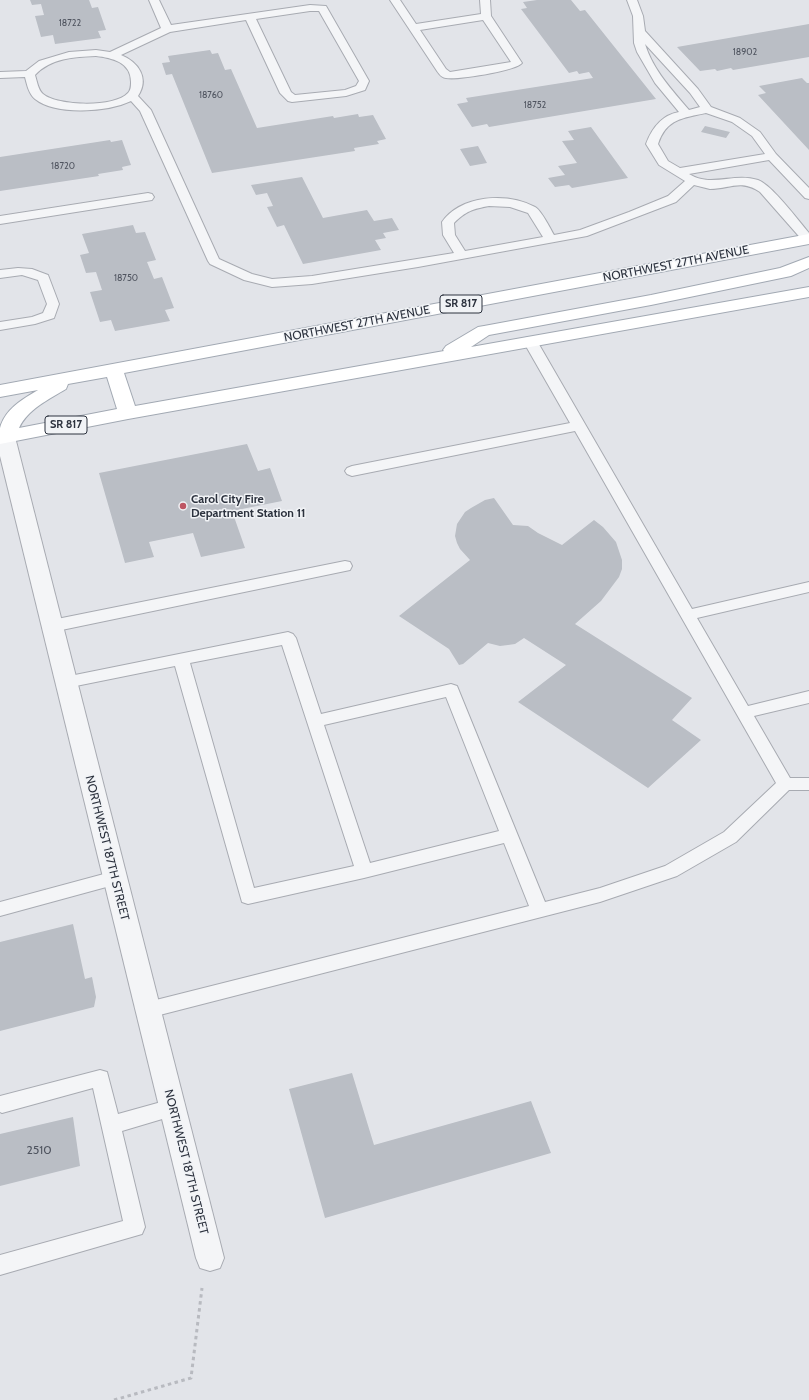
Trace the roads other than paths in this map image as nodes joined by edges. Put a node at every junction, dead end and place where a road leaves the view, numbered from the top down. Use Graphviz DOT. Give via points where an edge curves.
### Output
graph roads {
  1 [pos="154,0"];
  2 [pos="395,0"];
  3 [pos="485,0"];
  4 [pos="632,0"];
  5 [pos="486,16"];
  6 [pos="250,17"];
  7 [pos="413,28"];
  8 [pos="167,29"];
  9 [pos="640,32"];
  10 [pos="112,55"];
  11 [pos="29,74"];
  12 [pos="0,75"];
  13 [pos="132,96"];
  14 [pos="707,109"];
  15 [pos="686,113"];
  16 [pos="772,156"];
  17 [pos="679,172"];
  18 [pos="692,181"];
  19 [pos="809,195"];
  20 [pos="148,197"];
  21 [pos="0,220"];
  22 [pos="551,239"];
  23 [pos="809,239"];
  24 [pos="462,255"];
  25 [pos="809,262"];
  26 [pos="0,274"];
  27 [pos="809,292"];
  28 [pos="0,326"];
  29 [pos="530,341"];
  30 [pos="441,357"];
  31 [pos="114,370"];
  32 [pos="70,378"];
  33 [pos="0,391"];
  34 [pos="128,413"];
  35 [pos="579,426"];
  36 [pos="2,436"];
  37 [pos="352,471"];
  38 [pos="345,566"];
  39 [pos="809,587"];
  40 [pos="688,615"];
  41 [pos="52,626"];
  42 [pos="181,659"];
  43 [pos="66,682"];
  44 [pos="809,697"];
  45 [pos="744,713"];
  46 [pos="315,722"];
  47 [pos="785,784"];
  48 [pos="809,784"];
  49 [pos="510,835"];
  50 [pos="364,871"];
  51 [pos="115,878"];
  52 [pos="0,909"];
  53 [pos="540,910"];
  54 [pos="148,1010"];
  55 [pos="2,1104"];
  56 [pos="172,1108"];
  57 [pos="112,1125"];
  58 [pos="210,1258"];
  59 [pos="0,1265"];
  1 -- 8 [label="lane"];
  2 -- 7 [label="lane"];
  3 -- 5 [label="lane"];
  4 -- 9 [label="lane" via="638,12"];
  5 -- 7 [label="lane"];
  5 -- 7 [label="lane" via="517,63 446,75"];
  6 -- 6 [label="lane" via="322,8 364,81 361,88 346,93 292,99 286,94"];
  6 -- 8 [label="lane"];
  8 -- 10 [label="lane"];
  9 -- 14 [label="lane" via="694,91"];
  9 -- 15 [label="lane" via="640,44 648,63"];
  10 -- 11 [label="lane" via="77,54 47,60 36,66"];
  10 -- 13 [label="lane" via="132,65 137,74 136,89"];
  11 -- 12 [label="lane"];
  11 -- 13 [label="lane" via="33,89 40,98 56,104 94,106"];
  13 -- 24 [label="lane" via="145,110 214,261 248,277 272,283 312,280"];
  14 -- 15 [label="lane"];
  14 -- 16 [label="lane" via="736,120 756,134"];
  15 -- 17 [label="lane" via="675,116 662,126 652,144 663,163"];
  16 -- 17 [label="lane"];
  16 -- 19 [label="lane"];
  17 -- 18 [label="lane"];
  18 -- 22 [label="lane" via="672,199 583,233"];
  18 -- 23 [label="lane" via="710,185 738,181 755,183 764,189"];
  20 -- 21 [label="lane"];
  22 -- 24 [label="lane"];
  22 -- 24 [label="lane" via="532,210 511,203 473,204 448,222 449,235"];
  23 -- 31 [label="main road, NORTHWEST 27TH AVENUE / SR 817"];
  25 -- 30 [label="main road" via="785,272 484,331"];
  26 -- 28 [label="lane" via="31,272 44,278 53,304 49,315"];
  27 -- 29 [label="main road, SR 817"];
  29 -- 30 [label="main road, SR 817"];
  29 -- 35 [label="lane"];
  30 -- 34 [label="main road, SR 817"];
  31 -- 32 [label="main road, NORTHWEST 27TH AVENUE / SR 817"];
  31 -- 34 [label="main road"];
  32 -- 33 [label="main road, NORTHWEST 27TH AVENUE / SR 817"];
  32 -- 36 [label="main road" via="28,404 16,415"];
  34 -- 36 [label="main road, SR 817"];
  35 -- 37 [label="lane"];
  35 -- 40 [label="lane"];
  36 -- 41 [label="street, NORTHWEST 187TH STREET"];
  38 -- 41 [label="lane"];
  39 -- 40 [label="lane"];
  40 -- 45 [label="lane"];
  41 -- 43 [label="street, NORTHWEST 187TH STREET"];
  42 -- 43 [label="lane"];
  42 -- 46 [label="lane" via="288,638"];
  42 -- 50 [label="lane" via="248,897"];
  43 -- 51 [label="street, NORTHWEST 187TH STREET"];
  44 -- 45 [label="lane"];
  45 -- 47 [label="lane"];
  46 -- 49 [label="lane" via="451,690"];
  46 -- 50 [label="lane"];
  47 -- 48 [label="lane"];
  47 -- 53 [label="lane" via="730,837 671,871 600,895"];
  49 -- 50 [label="lane"];
  49 -- 53 [label="lane"];
  51 -- 52 [label="lane"];
  51 -- 54 [label="street, NORTHWEST 187TH STREET"];
  53 -- 54 [label="lane"];
  54 -- 56 [label="street, NORTHWEST 187TH STREET"];
  55 -- 57 [label="lane" via="100,1078"];
  56 -- 57 [label="lane"];
  56 -- 58 [label="street, NORTHWEST 187TH STREET"];
  57 -- 59 [label="lane" via="135,1227"];
}
